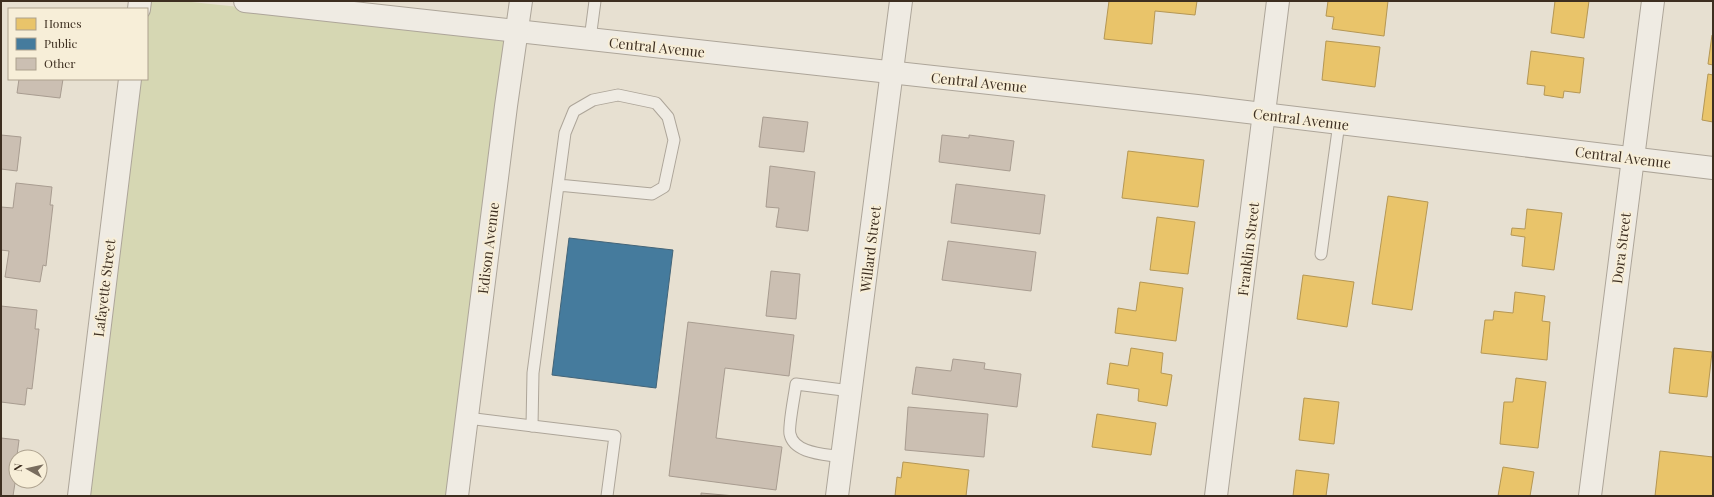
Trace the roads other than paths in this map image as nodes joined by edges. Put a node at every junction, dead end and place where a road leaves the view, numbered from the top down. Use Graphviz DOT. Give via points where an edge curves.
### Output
graph roads {
  1 [pos="245,1"];
  2 [pos="521,1"];
  3 [pos="595,1"];
  4 [pos="901,1"];
  5 [pos="1278,1"];
  6 [pos="1653,1"];
  7 [pos="517,31"];
  8 [pos="590,39"];
  9 [pos="892,72"];
  10 [pos="130,80"];
  11 [pos="1265,115"];
  12 [pos="1339,123"];
  13 [pos="1632,159"];
  14 [pos="1713,168"];
  15 [pos="558,185"];
  16 [pos="1321,254"];
  17 [pos="851,391"];
  18 [pos="467,418"];
  19 [pos="532,426"];
  20 [pos="842,457"];
  21 [pos="79,496"];
  22 [pos="457,496"];
  23 [pos="607,496"];
  24 [pos="837,496"];
  25 [pos="1216,496"];
  26 [pos="1590,496"];
  1 -- 7 [label="street, Central Avenue"];
  2 -- 7 [label="street, Edison Avenue"];
  3 -- 8 [label="lane"];
  4 -- 9 [label="street, Willard Street"];
  5 -- 11 [label="street, Franklin Street"];
  6 -- 13 [label="street, Dora Street"];
  7 -- 8 [label="street, Central Avenue"];
  7 -- 18 [label="street, Edison Avenue"];
  8 -- 9 [label="street, Central Avenue"];
  9 -- 11 [label="street, Central Avenue"];
  9 -- 17 [label="street, Willard Street"];
  10 -- 21 [label="street, Lafayette Street"];
  11 -- 12 [label="street, Central Avenue"];
  11 -- 25 [label="street, Franklin Street"];
  12 -- 13 [label="street, Central Avenue"];
  12 -- 16 [label="lane"];
  13 -- 14 [label="street, Central Avenue"];
  13 -- 26 [label="street, Dora Street"];
  15 -- 15 [label="lane" via="565,134 574,111 593,100 618,95 656,103 668,117 674,140 664,187 652,194"];
  15 -- 19 [label="lane" via="533,373"];
  17 -- 20 [label="street, Willard Street"];
  17 -- 20 [label="lane" via="796,384 789,434 795,444 811,452"];
  18 -- 19 [label="lane"];
  18 -- 22 [label="street, Edison Avenue"];
  19 -- 23 [label="lane" via="615,436"];
  20 -- 24 [label="street, Willard Street"];
}
